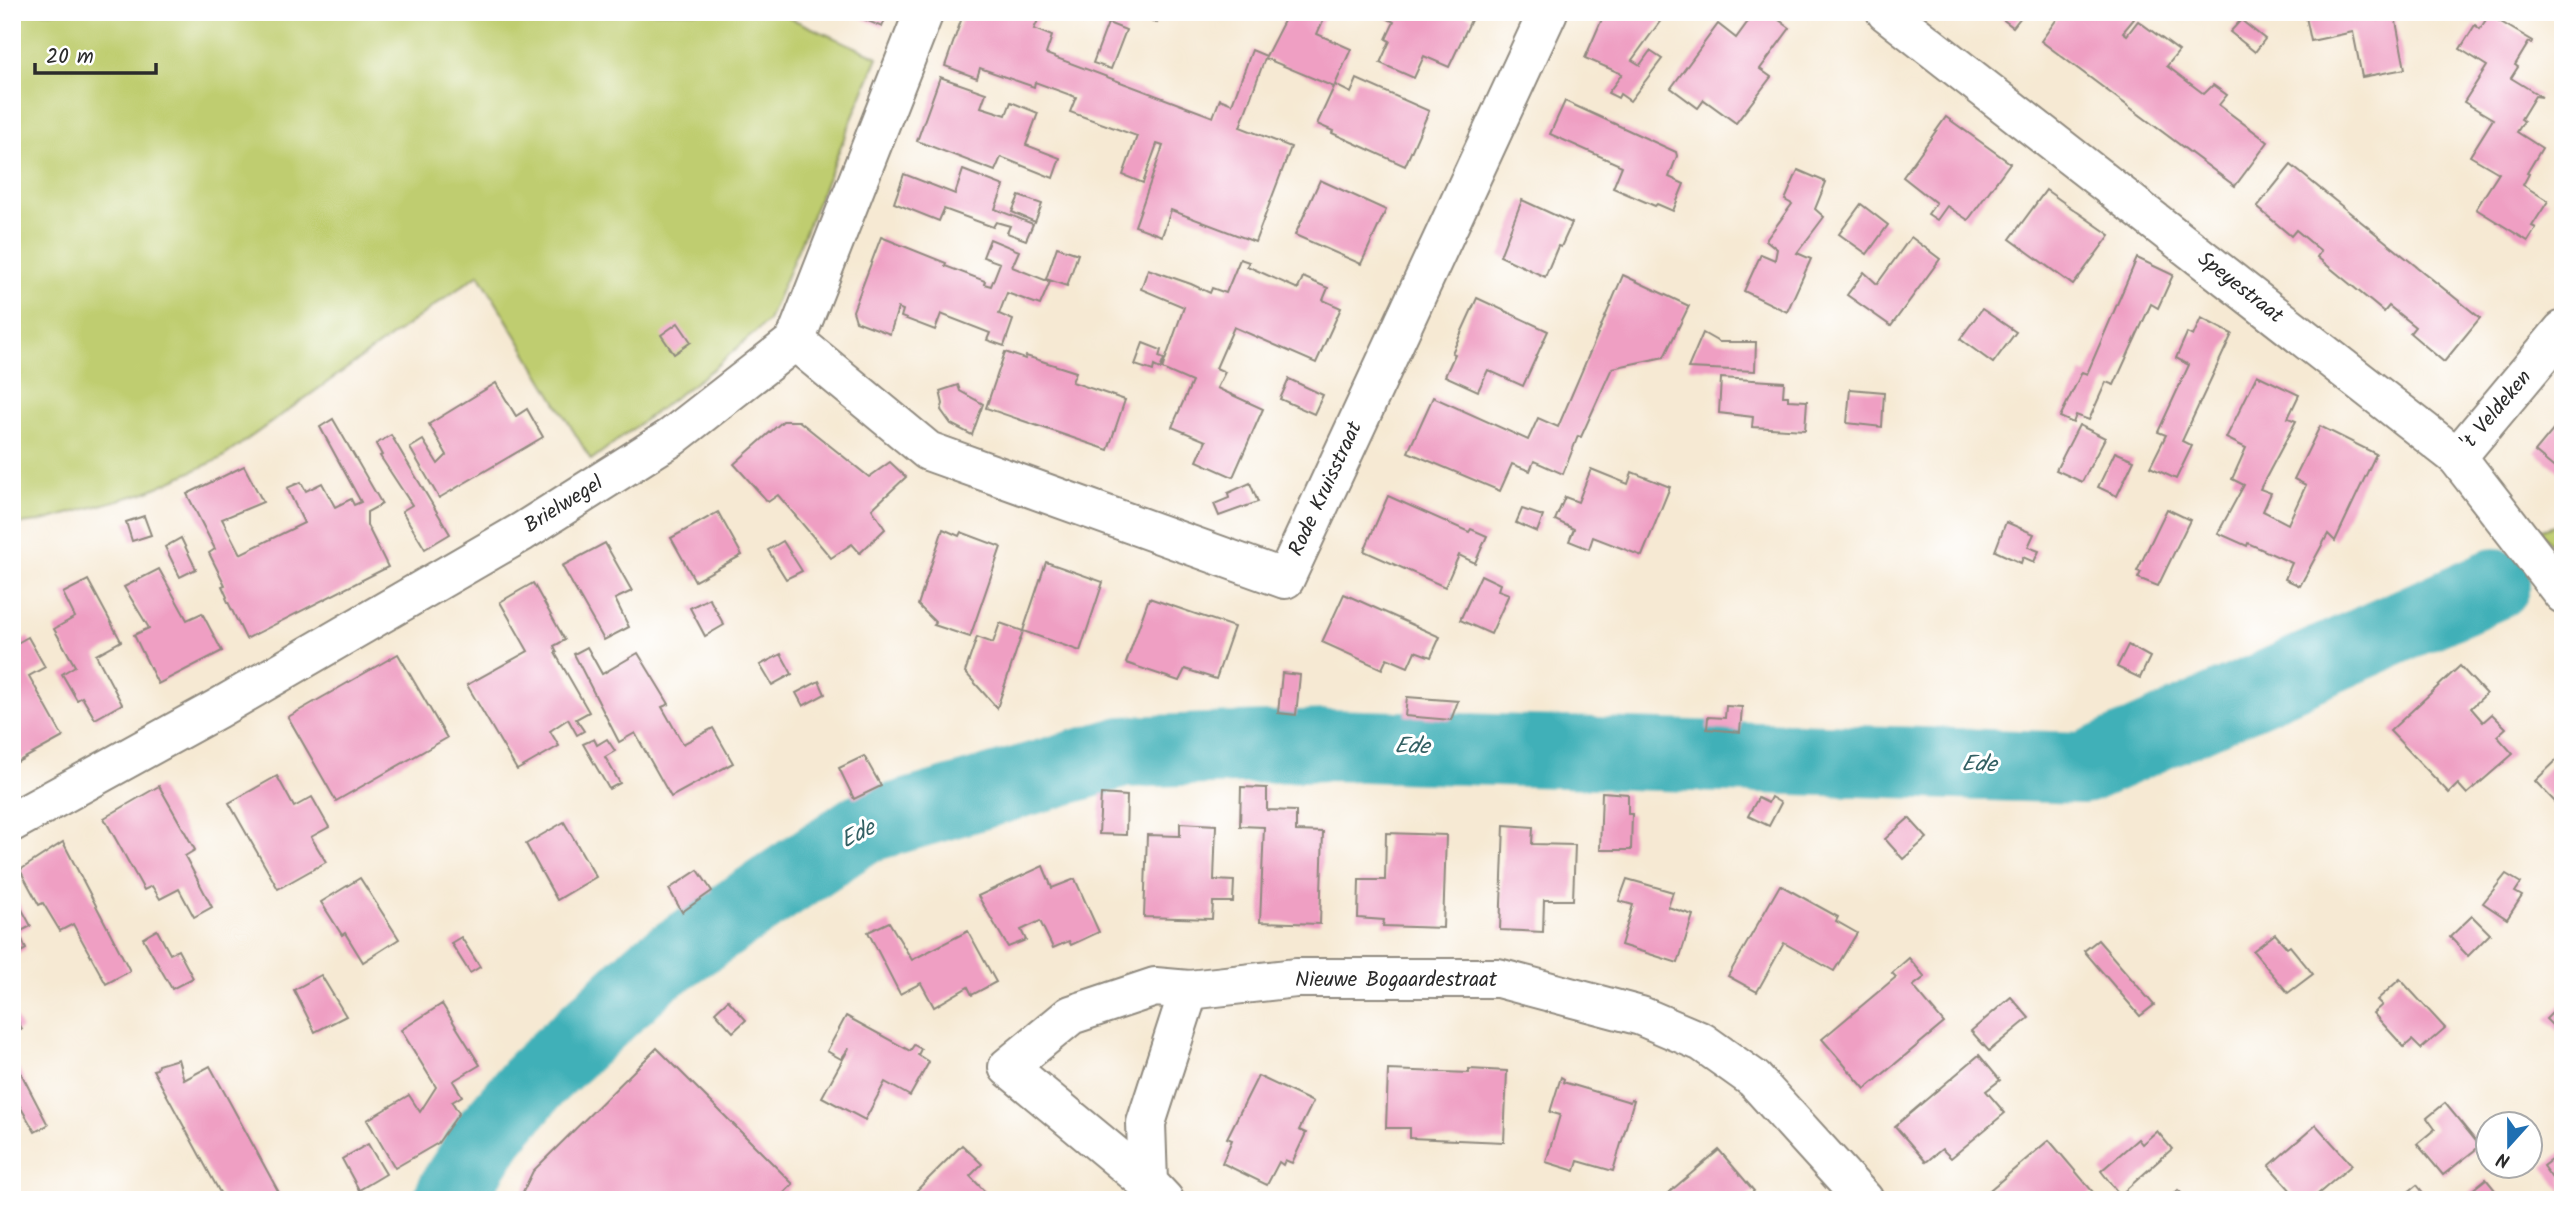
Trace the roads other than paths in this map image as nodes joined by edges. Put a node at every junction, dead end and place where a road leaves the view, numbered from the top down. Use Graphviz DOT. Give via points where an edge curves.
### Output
graph roads {
  1 [pos="924,12"];
  2 [pos="1548,12"];
  3 [pos="1886,12"];
  4 [pos="2563,330"];
  5 [pos="795,341"];
  6 [pos="2457,457"];
  7 [pos="2563,594"];
  8 [pos="12,822"];
  9 [pos="1189,990"];
  10 [pos="1156,1191"];
  11 [pos="1864,1200"];
  1 -- 5 [label="street"];
  2 -- 5 [label="street, Rode Kruisstraat" via="1284,579 928,451"];
  3 -- 6 [label="street, Speyestraat"];
  4 -- 6 [label="street, 't Veldeken"];
  5 -- 8 [label="street, Brielwegel" via="672,438 522,533"];
  6 -- 7 [label="street, Speyestraat"];
  9 -- 10 [label="street, Nieuwe Bogaardestraat" via="1146,1123"];
  9 -- 10 [label="street, Nieuwe Bogaardestraat" via="1154,987 1071,1015 1008,1067"];
  9 -- 11 [label="street, Nieuwe Bogaardestraat" via="1296,978 1498,978 1641,1016 1702,1042 1755,1079"];
}
